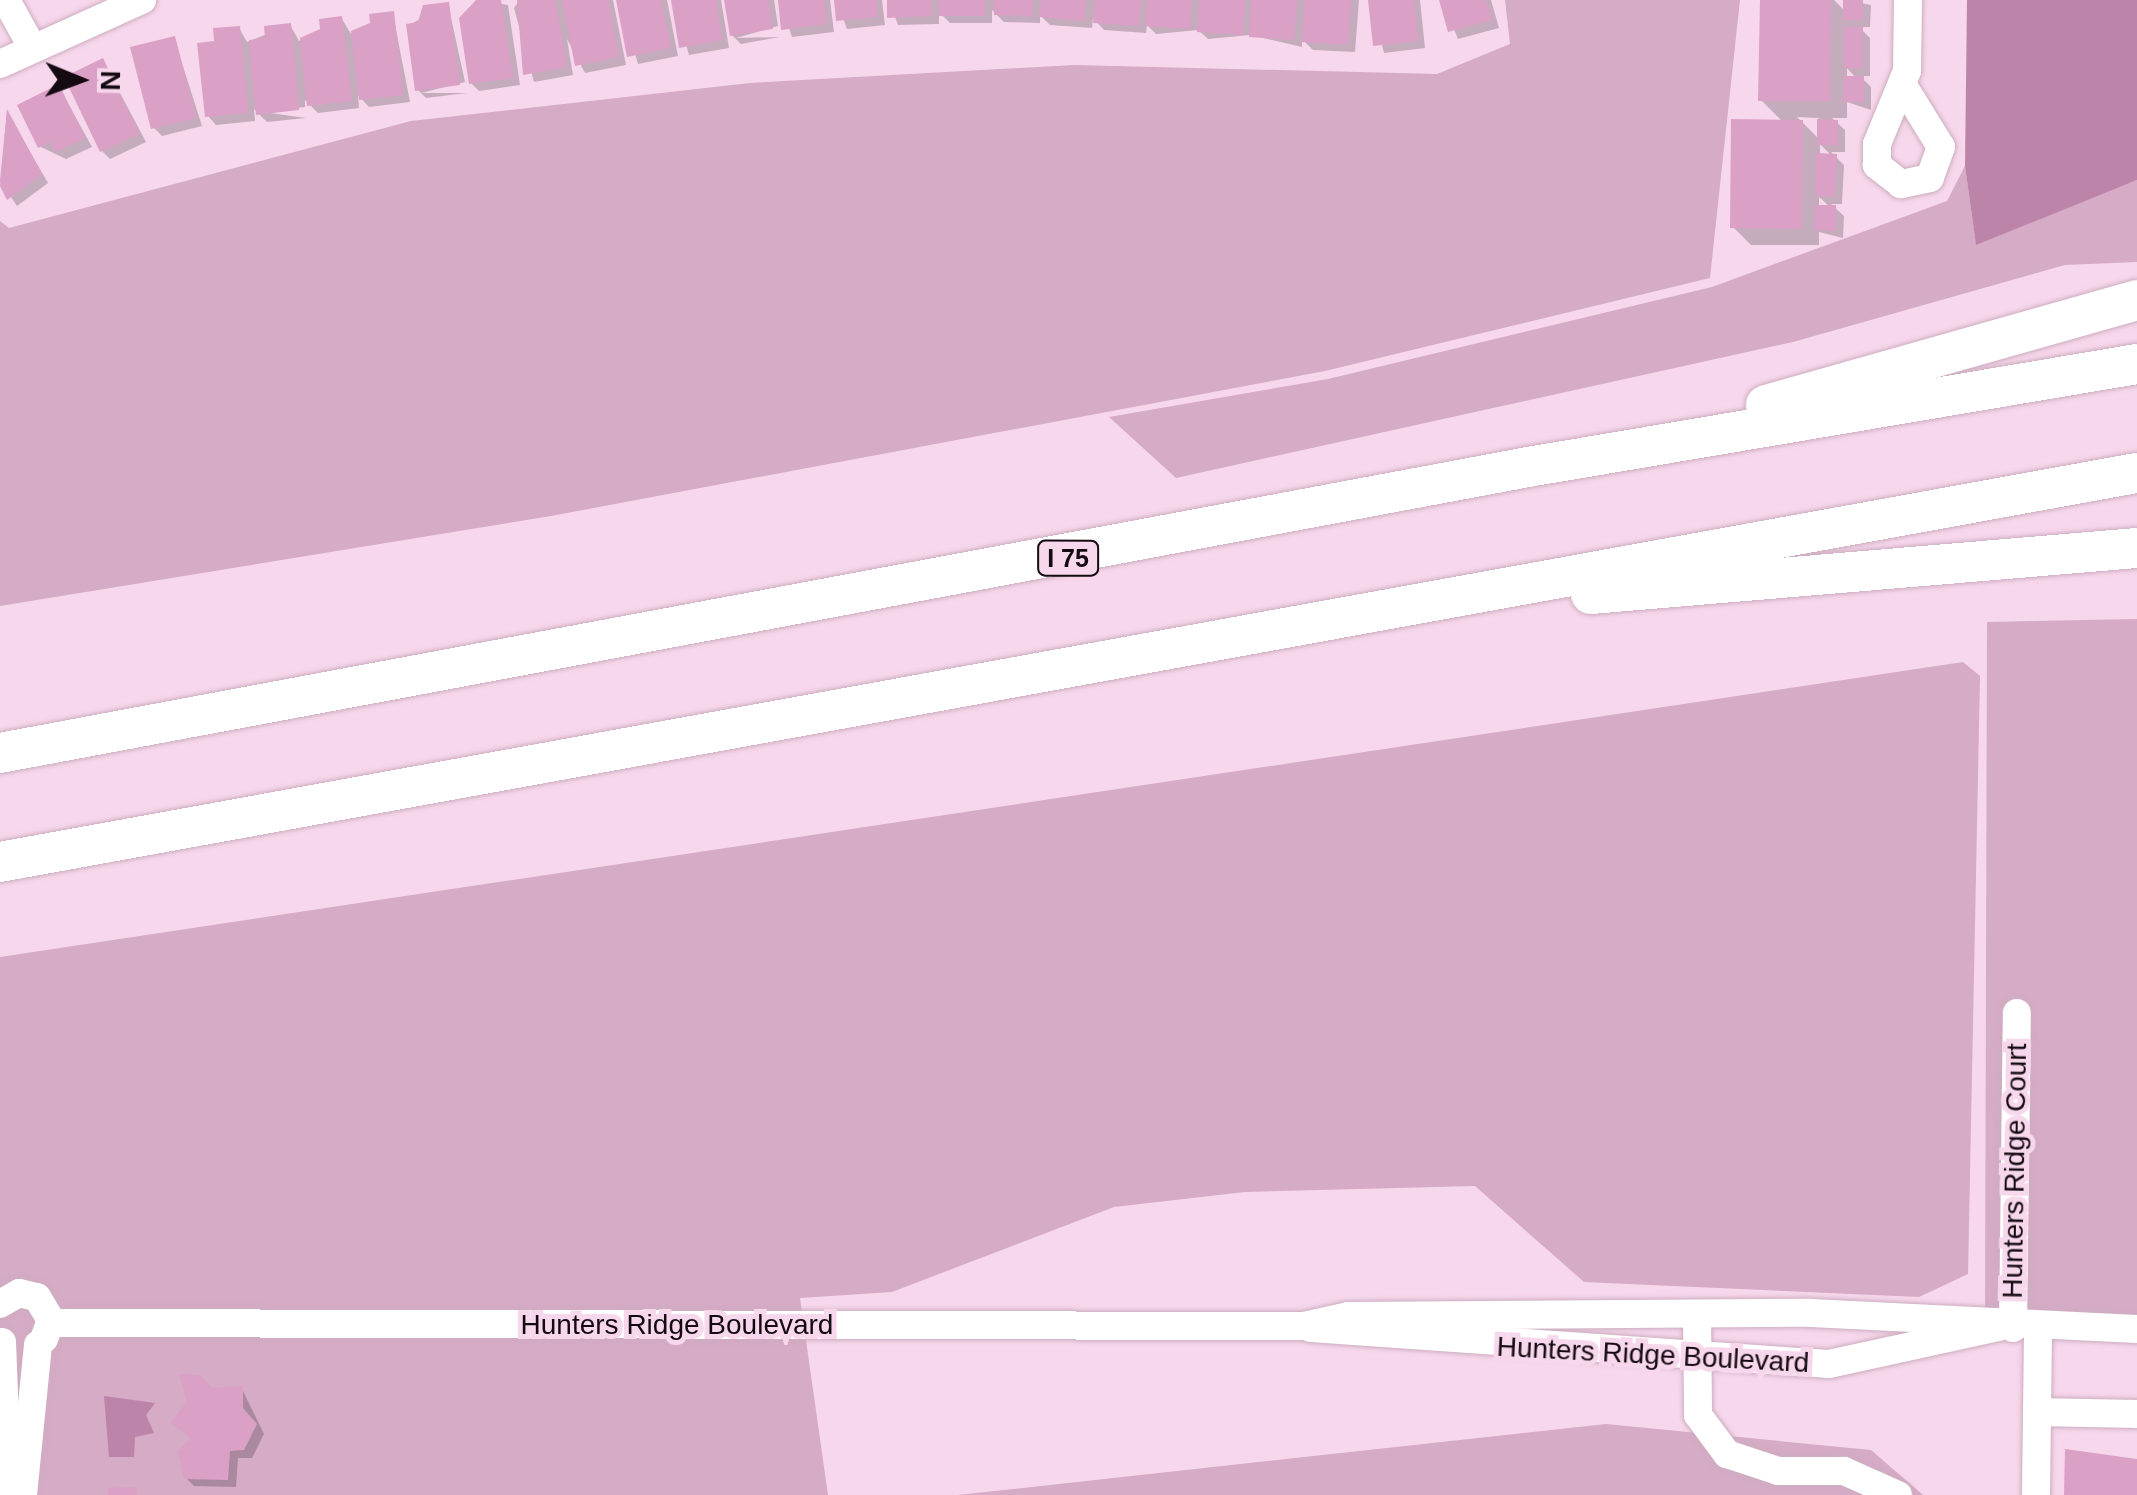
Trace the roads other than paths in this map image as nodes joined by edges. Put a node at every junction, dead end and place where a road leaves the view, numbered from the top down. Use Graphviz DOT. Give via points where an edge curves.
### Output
graph roads {
  1 [pos="6,0"];
  2 [pos="142,0"];
  3 [pos="1908,0"];
  4 [pos="32,46"];
  5 [pos="0,64"];
  6 [pos="1904,87"];
  7 [pos="2137,300"];
  8 [pos="2137,364"];
  9 [pos="1528,467"];
  10 [pos="2137,472"];
  11 [pos="2137,548"];
  12 [pos="1402,604"];
  13 [pos="0,753"];
  14 [pos="0,862"];
  15 [pos="2018,1013"];
  16 [pos="0,1304"];
  17 [pos="1697,1314"];
  18 [pos="1304,1326"];
  19 [pos="2016,1328"];
  20 [pos="2137,1329"];
  21 [pos="44,1334"];
  22 [pos="1,1340"];
  23 [pos="1697,1360"];
  24 [pos="2036,1412"];
  25 [pos="2137,1414"];
  26 [pos="8,1495"];
  27 [pos="23,1495"];
  28 [pos="1898,1495"];
  29 [pos="2036,1495"];
  1 -- 4 [label="street"];
  2 -- 4 [label="street"];
  3 -- 6 [label="street"];
  4 -- 5 [label="street"];
  7 -- 9 [label="highway"];
  8 -- 9 [label="highway, I 75"];
  9 -- 13 [label="highway, I 75"];
  10 -- 12 [label="highway"];
  11 -- 12 [label="highway"];
  12 -- 14 [label="highway"];
  15 -- 19 [label="street, Hunters Ridge Court"];
  16 -- 21 [label="street" via="28,1293"];
  17 -- 18 [label="street, Hunters Ridge Boulevard" via="1348,1316"];
  17 -- 19 [label="street, Hunters Ridge Boulevard" via="1958,1315"];
  17 -- 23 [label="street"];
  18 -- 21 [label="street, Hunters Ridge Boulevard"];
  18 -- 23 [label="street, Hunters Ridge Boulevard" via="1345,1337"];
  19 -- 20 [label="street, Hunters Ridge Boulevard"];
  19 -- 23 [label="street, Hunters Ridge Boulevard" via="1830,1364"];
  19 -- 24 [label="street, Hunters Ridge Court"];
  21 -- 22 [label="street, Hunters Ridge Boulevard"];
  21 -- 27 [label="street"];
  22 -- 26 [label="street"];
  23 -- 28 [label="street" via="1698,1416 1727,1454 1778,1471 1844,1472"];
  24 -- 25 [label="street"];
  24 -- 29 [label="street, Hunters Ridge Court"];
}
